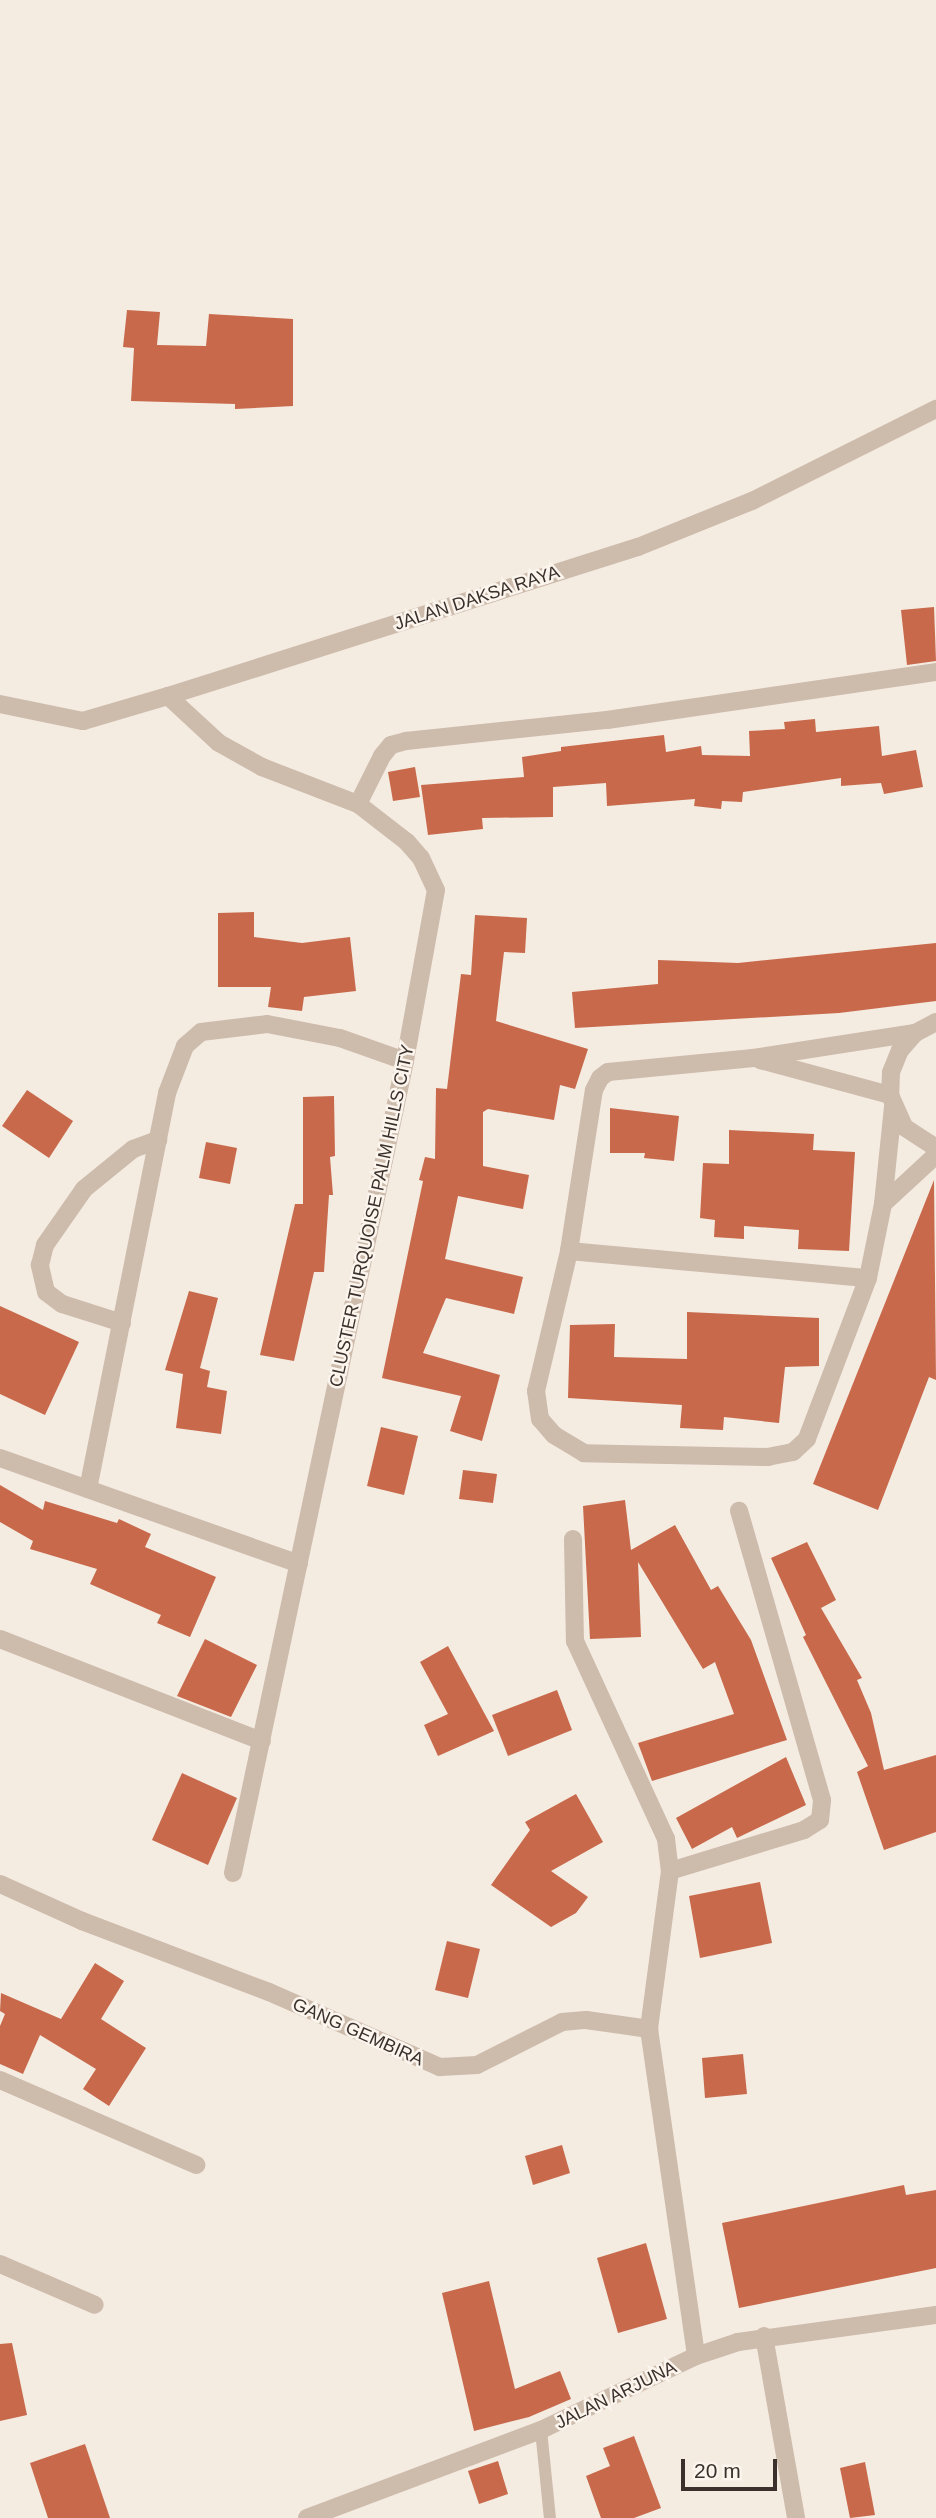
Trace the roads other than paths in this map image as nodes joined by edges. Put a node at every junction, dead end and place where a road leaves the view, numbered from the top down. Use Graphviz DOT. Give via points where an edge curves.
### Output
graph roads {
  1 [pos="936,409"];
  2 [pos="936,672"];
  3 [pos="168,696"];
  4 [pos="0,704"];
  5 [pos="358,804"];
  6 [pos="936,1022"];
  7 [pos="915,1032"];
  8 [pos="753,1059"];
  9 [pos="405,1061"];
  10 [pos="891,1101"];
  11 [pos="158,1140"];
  12 [pos="936,1148"];
  13 [pos="936,1155"];
  14 [pos="883,1205"];
  15 [pos="569,1251"];
  16 [pos="868,1278"];
  17 [pos="122,1323"];
  18 [pos="0,1458"];
  19 [pos="88,1489"];
  20 [pos="739,1511"];
  21 [pos="573,1539"];
  22 [pos="299,1564"];
  23 [pos="0,1639"];
  24 [pos="261,1741"];
  25 [pos="670,1871"];
  26 [pos="233,1873"];
  27 [pos="1,1887"];
  28 [pos="649,2029"];
  29 [pos="0,2080"];
  30 [pos="196,2165"];
  31 [pos="0,2263"];
  32 [pos="95,2305"];
  33 [pos="936,2315"];
  34 [pos="764,2336"];
  35 [pos="696,2356"];
  36 [pos="541,2430"];
  37 [pos="307,2518"];
  38 [pos="550,2518"];
  39 [pos="796,2518"];
  1 -- 3 [label="street, JALAN DAKSA RAYA" via="752,501 638,547"];
  2 -- 5 [label="street" via="607,720 406,741 391,745 382,756"];
  3 -- 4 [label="street, JALAN DAKSA RAYA" via="83,722"];
  3 -- 5 [label="street, CLUSTER TURQUOISE PALM HILLS CITY" via="219,743 262,766"];
  5 -- 9 [label="street, CLUSTER TURQUOISE PALM HILLS CITY" via="407,842 421,858 436,890"];
  6 -- 7 [label="street"];
  7 -- 8 [label="street"];
  7 -- 10 [label="street" via="900,1050 891,1072"];
  8 -- 10 [label="street"];
  8 -- 15 [label="street" via="608,1072 600,1078 594,1090"];
  9 -- 11 [label="street" via="340,1038 267,1024 201,1032 185,1046 167,1093"];
  9 -- 22 [label="street, CLUSTER TURQUOISE PALM HILLS CITY"];
  10 -- 12 [label="street" via="904,1127"];
  10 -- 14 [label="street"];
  11 -- 17 [label="street"];
  11 -- 17 [label="street" via="133,1149 84,1189 45,1245 40,1265 46,1292 77,1312"];
  13 -- 14 [label="street"];
  14 -- 16 [label="street"];
  15 -- 16 [label="street"];
  15 -- 16 [label="street" via="536,1391 540,1419 554,1435 584,1453 768,1457 793,1452 807,1439"];
  17 -- 19 [label="street"];
  18 -- 19 [label="street"];
  19 -- 22 [label="street"];
  20 -- 25 [label="street" via="822,1800 820,1819 804,1830"];
  21 -- 25 [label="street" via="575,1641 666,1839"];
  22 -- 24 [label="street, CLUSTER TURQUOISE PALM HILLS CITY"];
  23 -- 24 [label="street"];
  24 -- 26 [label="street, CLUSTER TURQUOISE PALM HILLS CITY"];
  25 -- 28 [label="street"];
  27 -- 28 [label="street, GANG GEMBIRA" via="269,1992 440,2067 477,2065 562,2022 586,2020"];
  28 -- 35 [label="street"];
  29 -- 30 [label="street"];
  31 -- 32 [label="street"];
  33 -- 34 [label="street, JALAN ARJUNA"];
  34 -- 35 [label="street, JALAN ARJUNA"];
  34 -- 39 [label="street"];
  35 -- 36 [label="street, JALAN ARJUNA"];
  36 -- 37 [label="street, JALAN ARJUNA"];
  36 -- 38 [label="lane"];
}
